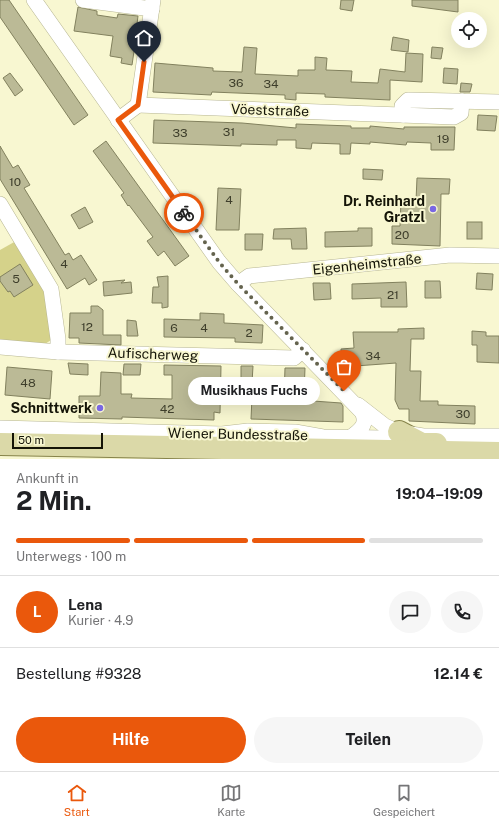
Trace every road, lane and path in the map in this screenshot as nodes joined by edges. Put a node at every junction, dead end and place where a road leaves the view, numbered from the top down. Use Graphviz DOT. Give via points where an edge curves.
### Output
graph roads {
  1 [pos="34,0"];
  2 [pos="83,0"];
  3 [pos="153,4"];
  4 [pos="499,102"];
  5 [pos="138,105"];
  6 [pos="118,120"];
  7 [pos="0,204"];
  8 [pos="499,256"];
  9 [pos="238,284"];
  10 [pos="0,347"];
  11 [pos="303,350"];
  12 [pos="58,352"];
  13 [pos="353,401"];
  14 [pos="0,428"];
  15 [pos="399,432"];
  16 [pos="499,436"];
  17 [pos="351,437"];
  18 [pos="0,444"];
  19 [pos="499,446"];
  20 [pos="499,453"];
  1 -- 6 [label="street"];
  2 -- 3 [label="street"];
  3 -- 5 [label="street"];
  4 -- 5 [label="street, Vöeststraße" via="462,101 462,110 458,116"];
  5 -- 6 [label="street"];
  6 -- 9 [label="street" via="219,262"];
  7 -- 12 [label="street" via="51,289"];
  8 -- 9 [label="street, Eigenheimstraße" via="450,256 249,276"];
  9 -- 11 [label="street"];
  10 -- 12 [label="street, Aufischerweg"];
  11 -- 12 [label="street, Aufischerweg" via="294,358"];
  11 -- 13 [label="street"];
  13 -- 15 [label="street" via="385,426"];
  13 -- 17 [label="street" via="362,412 365,422 362,429"];
  14 -- 17 [label="street, Wiener Bundesstraße" via="222,434 295,432"];
  15 -- 16 [label="street, Wiener Bundesstraße" via="423,436"];
  15 -- 17 [label="street, Wiener Bundesstraße" via="382,438"];
  15 -- 19 [label="main road" via="422,444"];
  18 -- 20 [label="main road, Wiener Bundesstraße"];
}
